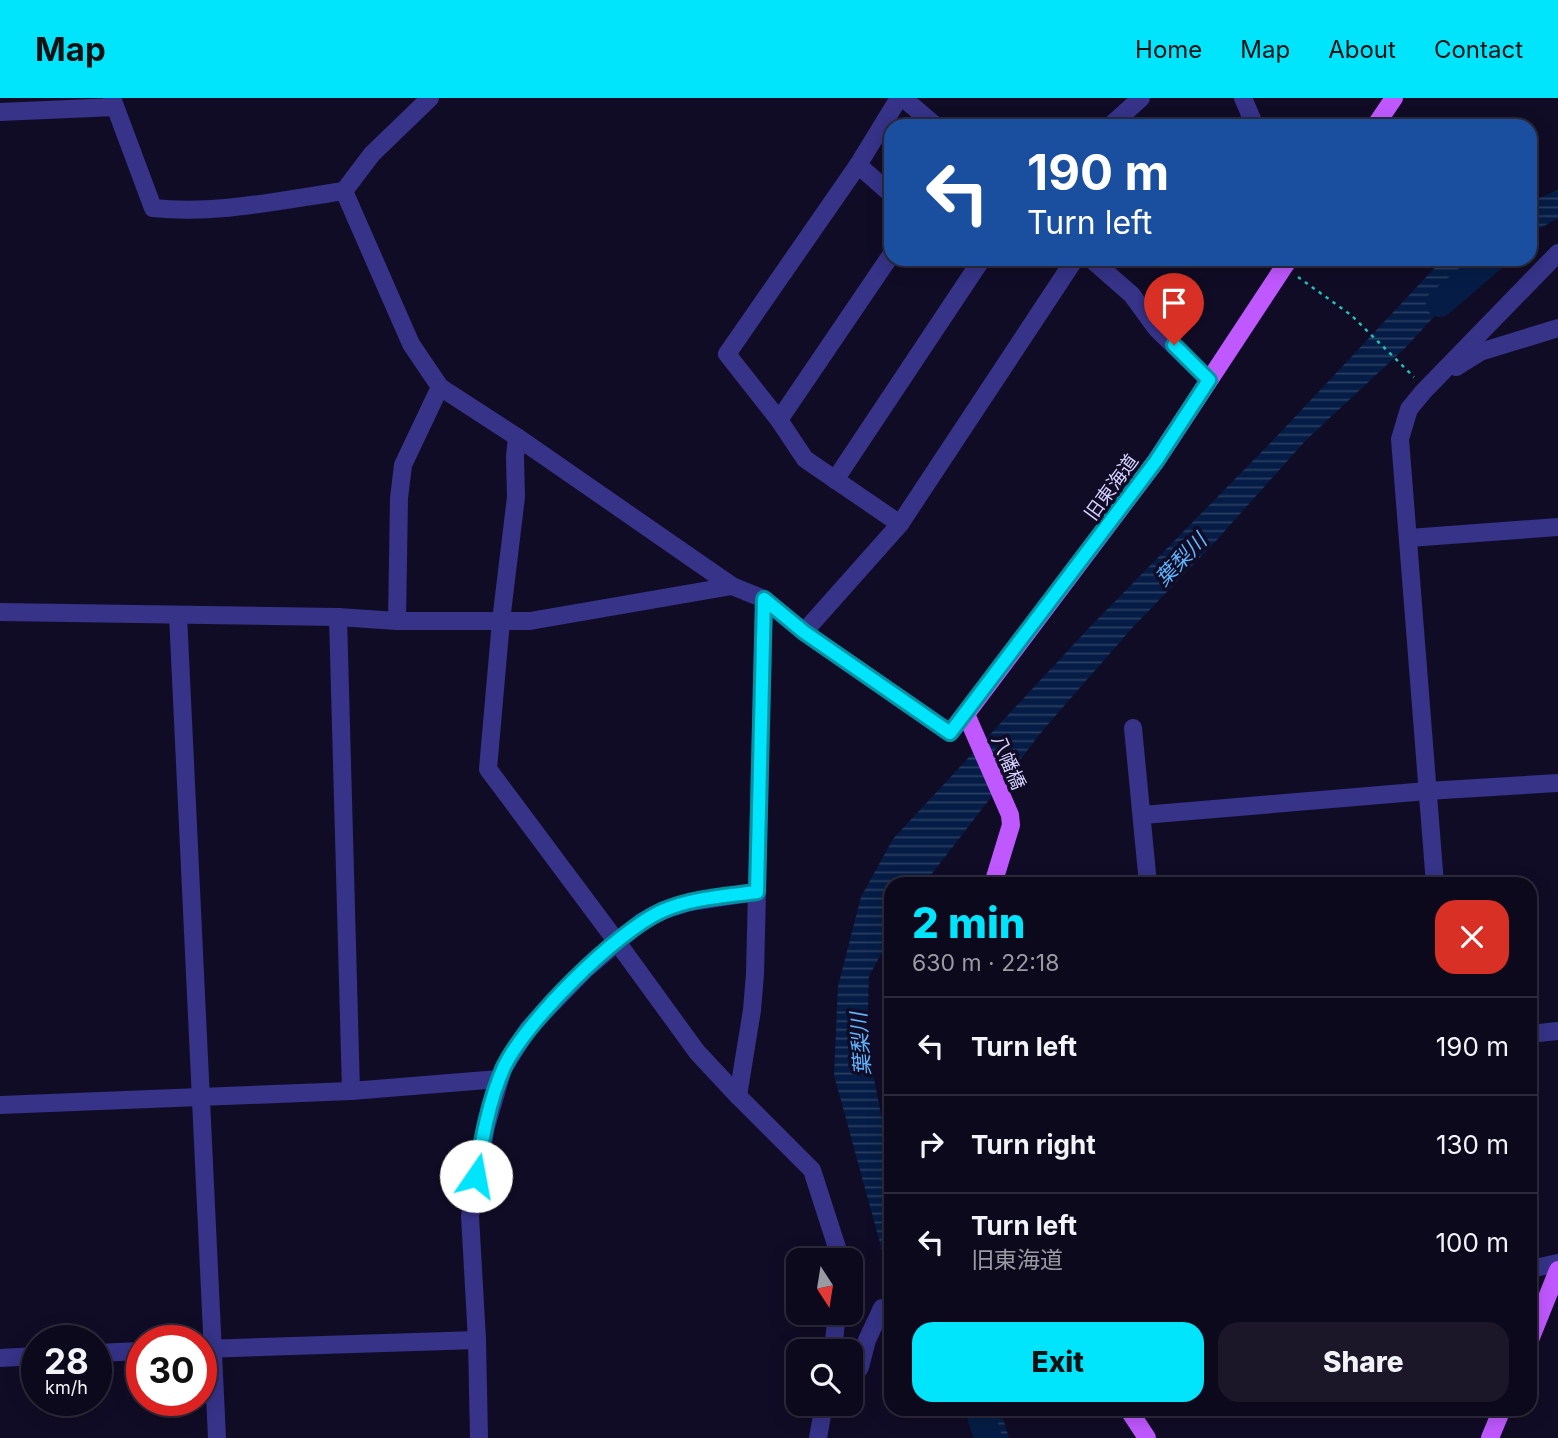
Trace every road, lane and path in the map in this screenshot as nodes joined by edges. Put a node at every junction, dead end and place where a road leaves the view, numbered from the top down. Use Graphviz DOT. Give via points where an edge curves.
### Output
graph roads {
  1 [pos="429,98"];
  2 [pos="901,98"];
  3 [pos="1141,98"];
  4 [pos="1243,98"];
  5 [pos="1394,98"];
  6 [pos="113,103"];
  7 [pos="0,112"];
  8 [pos="888,119"];
  9 [pos="927,119"];
  10 [pos="1118,119"];
  11 [pos="1252,119"];
  12 [pos="1380,119"];
  13 [pos="884,124"];
  14 [pos="858,165"];
  15 [pos="884,188"];
  16 [pos="344,191"];
  17 [pos="1558,253"];
  18 [pos="884,265"];
  19 [pos="972,266"];
  20 [pos="1070,266"];
  21 [pos="1099,266"];
  22 [pos="1285,266"];
  23 [pos="1291,266"];
  24 [pos="1558,328"];
  25 [pos="1405,366"];
  26 [pos="1209,380"];
  27 [pos="1435,380"];
  28 [pos="440,387"];
  29 [pos="779,420"];
  30 [pos="517,437"];
  31 [pos="835,480"];
  32 [pos="900,524"];
  33 [pos="1558,527"];
  34 [pos="1409,538"];
  35 [pos="732,586"];
  36 [pos="764,599"];
  37 [pos="0,612"];
  38 [pos="178,615"];
  39 [pos="338,617"];
  40 [pos="397,621"];
  41 [pos="501,621"];
  42 [pos="804,632"];
  43 [pos="966,714"];
  44 [pos="1133,728"];
  45 [pos="1558,783"];
  46 [pos="1427,791"];
  47 [pos="1143,815"];
  48 [pos="995,877"];
  49 [pos="1147,877"];
  50 [pos="1434,877"];
  51 [pos="757,892"];
  52 [pos="617,942"];
  53 [pos="1558,1031"];
  54 [pos="1537,1033"];
  55 [pos="499,1079"];
  56 [pos="351,1091"];
  57 [pos="738,1096"];
  58 [pos="200,1097"];
  59 [pos="0,1105"];
  60 [pos="837,1248"];
  61 [pos="1558,1264"];
  62 [pos="1537,1268"];
  63 [pos="1558,1270"];
  64 [pos="882,1307"];
  65 [pos="1537,1322"];
  66 [pos="206,1325"];
  67 [pos="477,1340"];
  68 [pos="217,1348"];
  69 [pos="863,1355"];
  70 [pos="21,1357"];
  71 [pos="0,1358"];
  72 [pos="215,1416"];
  73 [pos="823,1416"];
  74 [pos="1133,1416"];
  75 [pos="1499,1416"];
  76 [pos="217,1438"];
  77 [pos="479,1438"];
  78 [pos="818,1438"];
  79 [pos="1147,1438"];
  80 [pos="1490,1438"];
  1 -- 16 [label="street" via="372,154"];
  2 -- 8 [label="street"];
  2 -- 9 [label="street"];
  3 -- 10 [label="street"];
  4 -- 11 [label="street"];
  5 -- 12 [label="main road"];
  6 -- 7 [label="street"];
  6 -- 16 [label="street" via="153,208 210,209"];
  13 -- 14 [label="street"];
  14 -- 15 [label="street"];
  14 -- 29 [label="street" via="727,354"];
  16 -- 28 [label="street" via="411,344"];
  17 -- 27 [label="street"];
  18 -- 29 [label="street"];
  19 -- 31 [label="street"];
  20 -- 32 [label="street"];
  21 -- 26 [label="street" via="1132,295 1156,328"];
  22 -- 26 [label="main road, 旧東海道"];
  23 -- 25 [label="path"];
  24 -- 27 [label="street" via="1480,352"];
  26 -- 43 [label="main road, 旧東海道" via="1156,461"];
  27 -- 34 [label="street" via="1409,409 1400,439"];
  28 -- 30 [label="street"];
  28 -- 40 [label="street" via="403,465 398,498"];
  29 -- 31 [label="street" via="805,459"];
  30 -- 35 [label="street"];
  30 -- 41 [label="street" via="516,497"];
  31 -- 32 [label="street"];
  32 -- 42 [label="street"];
  33 -- 34 [label="street"];
  34 -- 46 [label="street"];
  35 -- 36 [label="street"];
  35 -- 41 [label="street" via="530,621"];
  36 -- 42 [label="street"];
  36 -- 51 [label="street"];
  37 -- 38 [label="street"];
  38 -- 39 [label="street"];
  38 -- 58 [label="street"];
  39 -- 40 [label="street"];
  39 -- 56 [label="street"];
  40 -- 41 [label="street"];
  41 -- 52 [label="street" via="488,769"];
  42 -- 43 [label="street" via="950,733"];
  43 -- 48 [label="main road, 八幡橋" via="1011,825"];
  44 -- 47 [label="street"];
  45 -- 46 [label="street"];
  46 -- 47 [label="street"];
  46 -- 50 [label="street"];
  47 -- 49 [label="street"];
  51 -- 52 [label="street" via="664,910"];
  51 -- 57 [label="street" via="752,1010"];
  52 -- 55 [label="street" via="528,1029"];
  52 -- 57 [label="street" via="696,1052"];
  53 -- 54 [label="street"];
  55 -- 56 [label="street"];
  55 -- 67 [label="street" via="478,1161 470,1216"];
  56 -- 58 [label="street"];
  57 -- 60 [label="street" via="812,1170"];
  58 -- 59 [label="street"];
  58 -- 66 [label="street"];
  61 -- 62 [label="street"];
  63 -- 65 [label="main road"];
  64 -- 69 [label="street"];
  67 -- 68 [label="street"];
  67 -- 77 [label="street"];
  70 -- 71 [label="street"];
  72 -- 76 [label="street"];
  73 -- 78 [label="street"];
  74 -- 79 [label="main road"];
  75 -- 80 [label="main road"];
}
